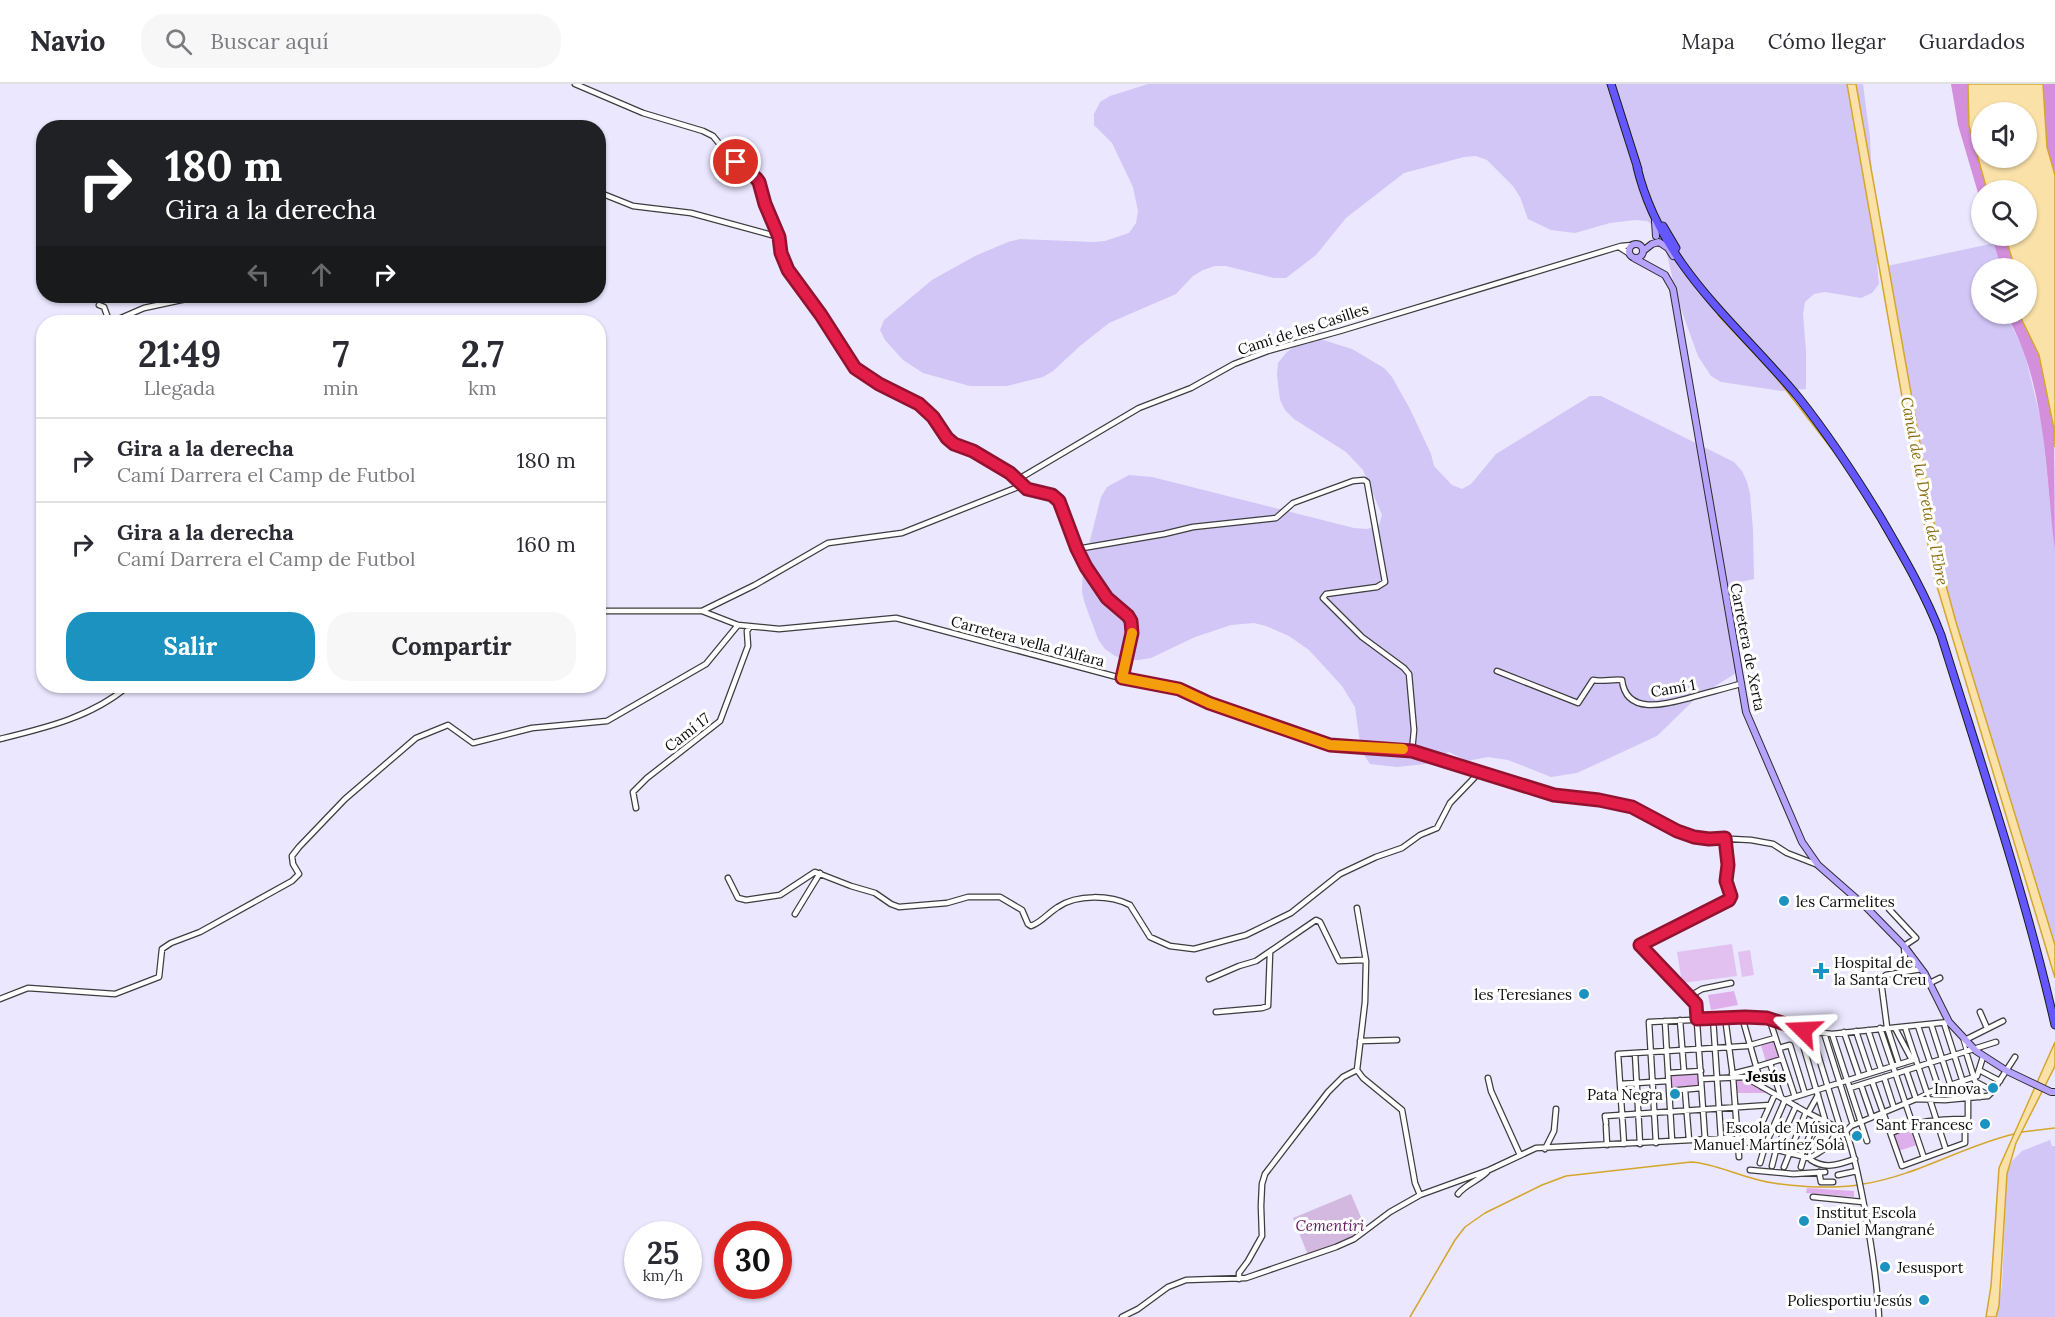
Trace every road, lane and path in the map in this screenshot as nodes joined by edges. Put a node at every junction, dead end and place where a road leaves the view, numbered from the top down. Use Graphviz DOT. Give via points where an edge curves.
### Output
graph roads {
  1 [pos="575,84"];
  2 [pos="1611,84"];
  3 [pos="1637,167"];
  4 [pos="606,195"];
  5 [pos="1653,204"];
  6 [pos="779,237"];
  7 [pos="1659,238"];
  8 [pos="1636,244"];
  9 [pos="1617,247"];
  10 [pos="1643,253"];
  11 [pos="1632,256"];
  12 [pos="1650,266"];
  13 [pos="1687,266"];
  14 [pos="167,303"];
  15 [pos="99,305"];
  16 [pos="107,315"];
  17 [pos="131,315"];
  18 [pos="1725,315"];
  19 [pos="1019,482"];
  20 [pos="1077,549"];
  21 [pos="606,611"];
  22 [pos="702,611"];
  23 [pos="738,625"];
  24 [pos="749,627"];
  25 [pos="1497,671"];
  26 [pos="1122,678"];
  27 [pos="1740,684"];
  28 [pos="119,693"];
  29 [pos="0,739"];
  30 [pos="1412,751"];
  31 [pos="1477,772"];
  32 [pos="636,808"];
  33 [pos="1725,838"];
  34 [pos="1818,864"];
  35 [pos="820,873"];
  36 [pos="728,878"];
  37 [pos="1357,908"];
  38 [pos="1889,909"];
  39 [pos="795,914"];
  40 [pos="1904,946"];
  41 [pos="1270,953"];
  42 [pos="1366,961"];
  43 [pos="1921,969"];
  44 [pos="1906,971"];
  45 [pos="1940,978"];
  46 [pos="1209,979"];
  47 [pos="1731,983"];
  48 [pos="1930,983"];
  49 [pos="0,999"];
  50 [pos="1696,1004"];
  51 [pos="1216,1012"];
  52 [pos="1980,1012"];
  53 [pos="1725,1017"];
  54 [pos="1742,1017"];
  55 [pos="1713,1018"];
  56 [pos="1769,1018"];
  57 [pos="1697,1019"];
  58 [pos="1680,1020"];
  59 [pos="1665,1021"];
  60 [pos="2003,1021"];
  61 [pos="1946,1023"];
  62 [pos="1931,1024"];
  63 [pos="2055,1024"];
  64 [pos="1918,1026"];
  65 [pos="1887,1027"];
  66 [pos="1905,1027"];
  67 [pos="1880,1028"];
  68 [pos="1895,1028"];
  69 [pos="1987,1028"];
  70 [pos="1799,1029"];
  71 [pos="1868,1030"];
  72 [pos="1856,1031"];
  73 [pos="1811,1032"];
  74 [pos="1844,1032"];
  75 [pos="1824,1034"];
  76 [pos="1832,1034"];
  77 [pos="1775,1038"];
  78 [pos="1397,1040"];
  79 [pos="1964,1040"];
  80 [pos="1360,1041"];
  81 [pos="1996,1042"];
  82 [pos="1750,1046"];
  83 [pos="1729,1047"];
  84 [pos="1714,1048"];
  85 [pos="1779,1048"];
  86 [pos="1974,1049"];
  87 [pos="1699,1050"];
  88 [pos="1683,1051"];
  89 [pos="1667,1052"];
  90 [pos="1966,1052"];
  91 [pos="1635,1053"];
  92 [pos="1650,1053"];
  93 [pos="1954,1056"];
  94 [pos="1983,1057"];
  95 [pos="2015,1057"];
  96 [pos="1941,1058"];
  97 [pos="1782,1059"];
  98 [pos="1914,1059"];
  99 [pos="1770,1062"];
  100 [pos="1930,1062"];
  101 [pos="1899,1064"];
  102 [pos="1918,1065"];
  103 [pos="1893,1066"];
  104 [pos="1756,1067"];
  105 [pos="1357,1070"];
  106 [pos="1881,1070"];
  107 [pos="1906,1070"];
  108 [pos="1979,1070"];
  109 [pos="1701,1071"];
  110 [pos="2007,1071"];
  111 [pos="1684,1072"];
  112 [pos="1668,1073"];
  113 [pos="1870,1073"];
  114 [pos="1895,1073"];
  115 [pos="1732,1075"];
  116 [pos="1858,1076"];
  117 [pos="1884,1077"];
  118 [pos="1488,1078"];
  119 [pos="1717,1078"];
  120 [pos="1701,1079"];
  121 [pos="1975,1079"];
  122 [pos="1847,1080"];
  123 [pos="1668,1081"];
  124 [pos="1872,1081"];
  125 [pos="1962,1081"];
  126 [pos="1652,1082"];
  127 [pos="1839,1082"];
  128 [pos="2000,1082"];
  129 [pos="1636,1083"];
  130 [pos="1620,1084"];
  131 [pos="1861,1085"];
  132 [pos="1950,1085"];
  133 [pos="1828,1086"];
  134 [pos="1762,1087"];
  135 [pos="1701,1088"];
  136 [pos="1850,1088"];
  137 [pos="1685,1089"];
  138 [pos="1939,1089"];
  139 [pos="1669,1090"];
  140 [pos="2051,1090"];
  141 [pos="1993,1091"];
  142 [pos="1817,1092"];
  143 [pos="1927,1093"];
  144 [pos="1775,1094"];
  145 [pos="1804,1094"];
  146 [pos="1795,1097"];
  147 [pos="1980,1097"];
  148 [pos="1968,1098"];
  149 [pos="1783,1099"];
  150 [pos="1916,1099"];
  151 [pos="1929,1100"];
  152 [pos="1955,1100"];
  153 [pos="1905,1104"];
  154 [pos="1770,1105"];
  155 [pos="1796,1106"];
  156 [pos="1735,1107"];
  157 [pos="1719,1108"];
  158 [pos="1894,1108"];
  159 [pos="1556,1109"];
  160 [pos="1703,1109"];
  161 [pos="1687,1110"];
  162 [pos="1670,1111"];
  163 [pos="1638,1113"];
  164 [pos="1654,1113"];
  165 [pos="1807,1113"];
  166 [pos="1883,1113"];
  167 [pos="1622,1114"];
  168 [pos="1872,1117"];
  169 [pos="1817,1118"];
  170 [pos="1936,1119"];
  171 [pos="1965,1119"];
  172 [pos="1861,1122"];
  173 [pos="1827,1123"];
  174 [pos="1912,1124"];
  175 [pos="1853,1125"];
  176 [pos="1833,1126"];
  177 [pos="1844,1131"];
  178 [pos="1891,1133"];
  179 [pos="1721,1138"];
  180 [pos="1705,1139"];
  181 [pos="1737,1139"];
  182 [pos="1689,1140"];
  183 [pos="1867,1141"];
  184 [pos="1672,1142"];
  185 [pos="1640,1143"];
  186 [pos="1656,1143"];
  187 [pos="1753,1143"];
  188 [pos="1624,1144"];
  189 [pos="1607,1145"];
  190 [pos="1765,1146"];
  191 [pos="1545,1149"];
  192 [pos="1776,1150"];
  193 [pos="1946,1150"];
  194 [pos="1788,1153"];
  195 [pos="1818,1153"];
  196 [pos="1520,1155"];
  197 [pos="1739,1157"];
  198 [pos="1806,1158"];
  199 [pos="1924,1158"];
  200 [pos="1855,1160"];
  201 [pos="1760,1163"];
  202 [pos="1772,1167"];
  203 [pos="1784,1167"];
  204 [pos="1801,1167"];
  205 [pos="1489,1170"];
  206 [pos="1750,1170"];
  207 [pos="1835,1171"];
  208 [pos="1857,1171"];
  209 [pos="1833,1182"];
  210 [pos="1458,1194"];
  211 [pos="1420,1195"];
  212 [pos="1813,1197"];
  213 [pos="1863,1202"];
  214 [pos="1239,1279"];
  215 [pos="1122,1317"];
  216 [pos="1879,1317"];
  1 -- 6 [label="street" via="643,113 713,136 731,158 756,178"];
  2 -- 3 [label="main road"];
  3 -- 5 [label="main road"];
  3 -- 7 [label="main road"];
  4 -- 6 [label="street" via="633,207 691,213"];
  5 -- 7 [label="main road" via="1664,231"];
  5 -- 13 [label="main road"];
  6 -- 19 [label="street" via="788,270 855,368 919,404 950,442 973,451"];
  7 -- 8 [label="main road"];
  7 -- 10 [label="main road"];
  7 -- 13 [label="main road" via="1667,238"];
  7 -- 18 [label="main road"];
  8 -- 9 [label="street, Camí de les Casilles"];
  8 -- 10 [label="main road"];
  8 -- 11 [label="main road" via="1630,250"];
  9 -- 11 [label="street"];
  9 -- 19 [label="street, Camí de les Casilles" via="1234,364 1191,388 1139,408"];
  10 -- 11 [label="main road" via="1640,257"];
  10 -- 12 [label="main road"];
  11 -- 12 [label="main road"];
  12 -- 27 [label="main road, Carretera de Xerta" via="1667,277 1676,303"];
  13 -- 18 [label="main road"];
  14 -- 17 [label="street"];
  15 -- 16 [label="street"];
  18 -- 63 [label="main road" via="1830,440 1909,566 1930,608 2020,891"];
  19 -- 20 [label="street" via="1030,490 1055,497"];
  19 -- 22 [label="street, Camí de les Casilles" via="1018,488 902,533 828,543"];
  20 -- 26 [label="street" via="1101,590 1131,621"];
  20 -- 30 [label="street" via="1193,527 1275,518 1293,503 1364,480 1384,582 1377,587 1326,594 1323,598 1362,637 1409,675"];
  21 -- 22 [label="street, Carretera vella d'Alfara"];
  22 -- 23 [label="street, Carretera vella d'Alfara"];
  23 -- 24 [label="street, Carretera vella d'Alfara"];
  23 -- 49 [label="street" via="706,664 607,721 532,728 473,743 448,725 416,738 345,799 299,847 292,856 299,874 292,881 162,949 159,977 115,994 28,988"];
  24 -- 26 [label="street, Carretera vella d'Alfara" via="779,629 896,618"];
  24 -- 32 [label="street, Camí 17" via="748,646 720,722 633,792"];
  25 -- 27 [label="street, Camí 1" via="1578,703 1593,680 1622,680 1630,696 1647,706 1673,703"];
  26 -- 30 [label="street, Carretera vella d'Alfara" via="1179,689 1330,745"];
  27 -- 34 [label="main road, Carretera de Xerta" via="1746,712 1802,842"];
  28 -- 29 [label="street" via="101,706 41,729"];
  30 -- 31 [label="street, Carretera vella d'Alfara"];
  31 -- 33 [label="street, Carretera vella d'Alfara" via="1554,795 1632,807 1694,837"];
  31 -- 35 [label="street" via="1450,803 1435,829 1402,848 1340,874 1288,915 1246,935 1197,949 1154,940 1130,905 1102,897 1090,896 1060,905 1030,926 1022,910 1000,897 968,897 944,904 899,907 876,893"];
  33 -- 34 [label="street, Carretera vella d'Alfara" via="1773,844"];
  33 -- 50 [label="street" via="1729,900 1640,945"];
  34 -- 40 [label="main road, Carretera de Xerta"];
  35 -- 36 [label="street" via="814,872 778,895 744,900 738,898"];
  35 -- 39 [label="street"];
  37 -- 42 [label="street"];
  38 -- 40 [label="street" via="1916,938"];
  40 -- 43 [label="main road, Carretera de Xerta"];
  40 -- 44 [label="street"];
  41 -- 42 [label="street" via="1318,920 1339,962"];
  41 -- 46 [label="street"];
  41 -- 51 [label="street" via="1268,1006"];
  42 -- 80 [label="street"];
  43 -- 44 [label="street"];
  43 -- 48 [label="main road, Carretera de Xerta"];
  44 -- 65 [label="street" via="1884,976 1881,981"];
  45 -- 48 [label="street"];
  47 -- 50 [label="street" via="1698,990"];
  48 -- 61 [label="main road, Carretera de Xerta"];
  50 -- 57 [label="street"];
  52 -- 69 [label="street"];
  53 -- 54 [label="street"];
  53 -- 55 [label="street"];
  53 -- 83 [label="street"];
  54 -- 56 [label="street"];
  54 -- 82 [label="street"];
  55 -- 57 [label="street"];
  55 -- 84 [label="street"];
  56 -- 70 [label="street"];
  56 -- 77 [label="street"];
  57 -- 58 [label="street"];
  57 -- 87 [label="street"];
  58 -- 59 [label="street"];
  58 -- 88 [label="street"];
  59 -- 89 [label="street"];
  59 -- 92 [label="street" via="1649,1022"];
  60 -- 69 [label="street"];
  61 -- 62 [label="street"];
  61 -- 79 [label="main road"];
  61 -- 93 [label="street"];
  62 -- 64 [label="street"];
  62 -- 96 [label="street"];
  64 -- 66 [label="street"];
  64 -- 100 [label="street"];
  65 -- 67 [label="street"];
  65 -- 68 [label="street"];
  65 -- 101 [label="street"];
  66 -- 68 [label="street"];
  66 -- 98 [label="street"];
  67 -- 71 [label="street"];
  67 -- 103 [label="street"];
  68 -- 98 [label="street"];
  69 -- 79 [label="street"];
  70 -- 73 [label="street"];
  70 -- 142 [label="street"];
  71 -- 72 [label="street"];
  71 -- 106 [label="street"];
  72 -- 74 [label="street"];
  72 -- 113 [label="street"];
  73 -- 75 [label="street"];
  73 -- 133 [label="street"];
  74 -- 76 [label="street"];
  74 -- 116 [label="street"];
  75 -- 76 [label="street"];
  75 -- 127 [label="street"];
  76 -- 122 [label="street"];
  77 -- 82 [label="street"];
  77 -- 85 [label="street"];
  78 -- 80 [label="street"];
  79 -- 86 [label="main road"];
  80 -- 105 [label="street"];
  81 -- 86 [label="street"];
  82 -- 83 [label="street"];
  82 -- 104 [label="street"];
  83 -- 84 [label="street"];
  83 -- 115 [label="street"];
  84 -- 87 [label="street"];
  84 -- 119 [label="street"];
  85 -- 97 [label="street"];
  85 -- 145 [label="street" via="1790,1045"];
  86 -- 90 [label="street"];
  86 -- 94 [label="main road"];
  87 -- 88 [label="street"];
  87 -- 109 [label="street"];
  88 -- 89 [label="street"];
  88 -- 111 [label="street"];
  89 -- 92 [label="street"];
  89 -- 112 [label="street"];
  90 -- 93 [label="street"];
  90 -- 121 [label="street"];
  91 -- 92 [label="street"];
  91 -- 129 [label="street"];
  91 -- 130 [label="street" via="1618,1054"];
  92 -- 126 [label="street"];
  93 -- 96 [label="street"];
  93 -- 125 [label="street"];
  94 -- 108 [label="street"];
  94 -- 110 [label="main road"];
  95 -- 110 [label="street"];
  96 -- 100 [label="street"];
  96 -- 132 [label="street"];
  97 -- 99 [label="street"];
  97 -- 146 [label="street"];
  98 -- 101 [label="street"];
  98 -- 102 [label="street"];
  99 -- 104 [label="street"];
  99 -- 149 [label="street"];
  100 -- 102 [label="street"];
  100 -- 138 [label="street"];
  101 -- 103 [label="street"];
  102 -- 107 [label="street"];
  102 -- 143 [label="street"];
  103 -- 106 [label="street"];
  103 -- 114 [label="street"];
  104 -- 115 [label="street"];
  104 -- 134 [label="street"];
  105 -- 211 [label="street" via="1402,1110"];
  105 -- 214 [label="street" via="1328,1092 1265,1173 1262,1236"];
  106 -- 113 [label="street"];
  107 -- 114 [label="street"];
  107 -- 150 [label="street"];
  108 -- 121 [label="street"];
  108 -- 128 [label="street"];
  109 -- 111 [label="street"];
  109 -- 120 [label="street"];
  110 -- 128 [label="street"];
  110 -- 140 [label="main road"];
  111 -- 112 [label="street"];
  112 -- 123 [label="street"];
  113 -- 116 [label="street"];
  114 -- 117 [label="street"];
  114 -- 153 [label="street"];
  115 -- 119 [label="street"];
  115 -- 134 [label="street"];
  115 -- 156 [label="street"];
  116 -- 122 [label="street"];
  117 -- 124 [label="street"];
  117 -- 158 [label="street"];
  118 -- 196 [label="street"];
  119 -- 120 [label="street"];
  119 -- 157 [label="street"];
  120 -- 135 [label="street"];
  121 -- 125 [label="street"];
  121 -- 141 [label="street"];
  121 -- 147 [label="street"];
  122 -- 127 [label="street"];
  122 -- 136 [label="street"];
  123 -- 126 [label="street"];
  123 -- 139 [label="street"];
  124 -- 131 [label="street"];
  124 -- 166 [label="street"];
  125 -- 132 [label="street"];
  125 -- 148 [label="street"];
  126 -- 129 [label="street"];
  126 -- 164 [label="street"];
  127 -- 133 [label="street"];
  127 -- 175 [label="street"];
  128 -- 141 [label="street"];
  129 -- 130 [label="street"];
  129 -- 163 [label="street"];
  130 -- 167 [label="street"];
  131 -- 136 [label="street"];
  131 -- 168 [label="street"];
  132 -- 138 [label="street"];
  132 -- 152 [label="street"];
  133 -- 142 [label="street"];
  133 -- 177 [label="street"];
  134 -- 144 [label="street"];
  135 -- 137 [label="street"];
  135 -- 160 [label="street"];
  136 -- 172 [label="street"];
  137 -- 139 [label="street"];
  137 -- 161 [label="street"];
  138 -- 143 [label="street"];
  139 -- 162 [label="street"];
  141 -- 147 [label="street"];
  142 -- 145 [label="street"];
  142 -- 165 [label="street"];
  142 -- 173 [label="street"];
  143 -- 150 [label="street"];
  143 -- 151 [label="street"];
  144 -- 149 [label="street"];
  144 -- 154 [label="street"];
  145 -- 146 [label="street"];
  146 -- 149 [label="street"];
  147 -- 148 [label="street"];
  148 -- 152 [label="street"];
  148 -- 171 [label="street"];
  149 -- 155 [label="street"];
  149 -- 190 [label="street"];
  150 -- 151 [label="street"];
  150 -- 153 [label="street"];
  151 -- 152 [label="street"];
  151 -- 170 [label="street"];
  153 -- 158 [label="street"];
  153 -- 174 [label="street"];
  154 -- 156 [label="street"];
  154 -- 187 [label="street"];
  155 -- 165 [label="street"];
  155 -- 192 [label="street"];
  156 -- 157 [label="street"];
  156 -- 181 [label="street"];
  157 -- 160 [label="street"];
  157 -- 179 [label="street"];
  158 -- 166 [label="street"];
  159 -- 191 [label="street" via="1554,1131"];
  160 -- 161 [label="street"];
  160 -- 180 [label="street"];
  161 -- 162 [label="street"];
  161 -- 182 [label="street"];
  162 -- 164 [label="street"];
  162 -- 184 [label="street"];
  163 -- 164 [label="street"];
  163 -- 167 [label="street"];
  163 -- 185 [label="street"];
  164 -- 186 [label="street"];
  165 -- 169 [label="street"];
  165 -- 194 [label="street"];
  166 -- 168 [label="street"];
  166 -- 178 [label="street"];
  167 -- 188 [label="street"];
  167 -- 189 [label="street" via="1605,1116"];
  168 -- 172 [label="street"];
  169 -- 173 [label="street"];
  169 -- 198 [label="street"];
  170 -- 171 [label="street"];
  170 -- 174 [label="street"];
  170 -- 193 [label="street"];
  171 -- 193 [label="street" via="1965,1143"];
  172 -- 175 [label="street"];
  172 -- 183 [label="street"];
  173 -- 176 [label="street"];
  173 -- 198 [label="street"];
  174 -- 178 [label="street"];
  174 -- 199 [label="street"];
  175 -- 177 [label="street"];
  176 -- 177 [label="street"];
  176 -- 195 [label="street"];
  177 -- 195 [label="street"];
  177 -- 200 [label="street"];
  178 -- 199 [label="street" via="1902,1166"];
  179 -- 180 [label="street"];
  179 -- 181 [label="street"];
  180 -- 182 [label="street"];
  181 -- 187 [label="street"];
  181 -- 197 [label="street"];
  182 -- 184 [label="street"];
  184 -- 186 [label="street"];
  185 -- 186 [label="street"];
  185 -- 188 [label="street"];
  187 -- 190 [label="street"];
  188 -- 189 [label="street"];
  189 -- 191 [label="street"];
  190 -- 192 [label="street"];
  190 -- 201 [label="street"];
  191 -- 196 [label="street" via="1536,1148"];
  192 -- 194 [label="street"];
  192 -- 202 [label="street"];
  193 -- 199 [label="street"];
  194 -- 198 [label="street"];
  194 -- 203 [label="street"];
  195 -- 198 [label="street"];
  196 -- 205 [label="street"];
  198 -- 204 [label="street"];
  198 -- 207 [label="street"];
  200 -- 207 [label="street"];
  200 -- 208 [label="street"];
  205 -- 210 [label="street"];
  205 -- 211 [label="street"];
  206 -- 209 [label="street" via="1822,1172 1821,1182"];
  207 -- 208 [label="street"];
  208 -- 213 [label="street"];
  211 -- 214 [label="street" via="1349,1242"];
  212 -- 213 [label="street"];
  213 -- 216 [label="street"];
  214 -- 215 [label="street" via="1186,1280"];
}
